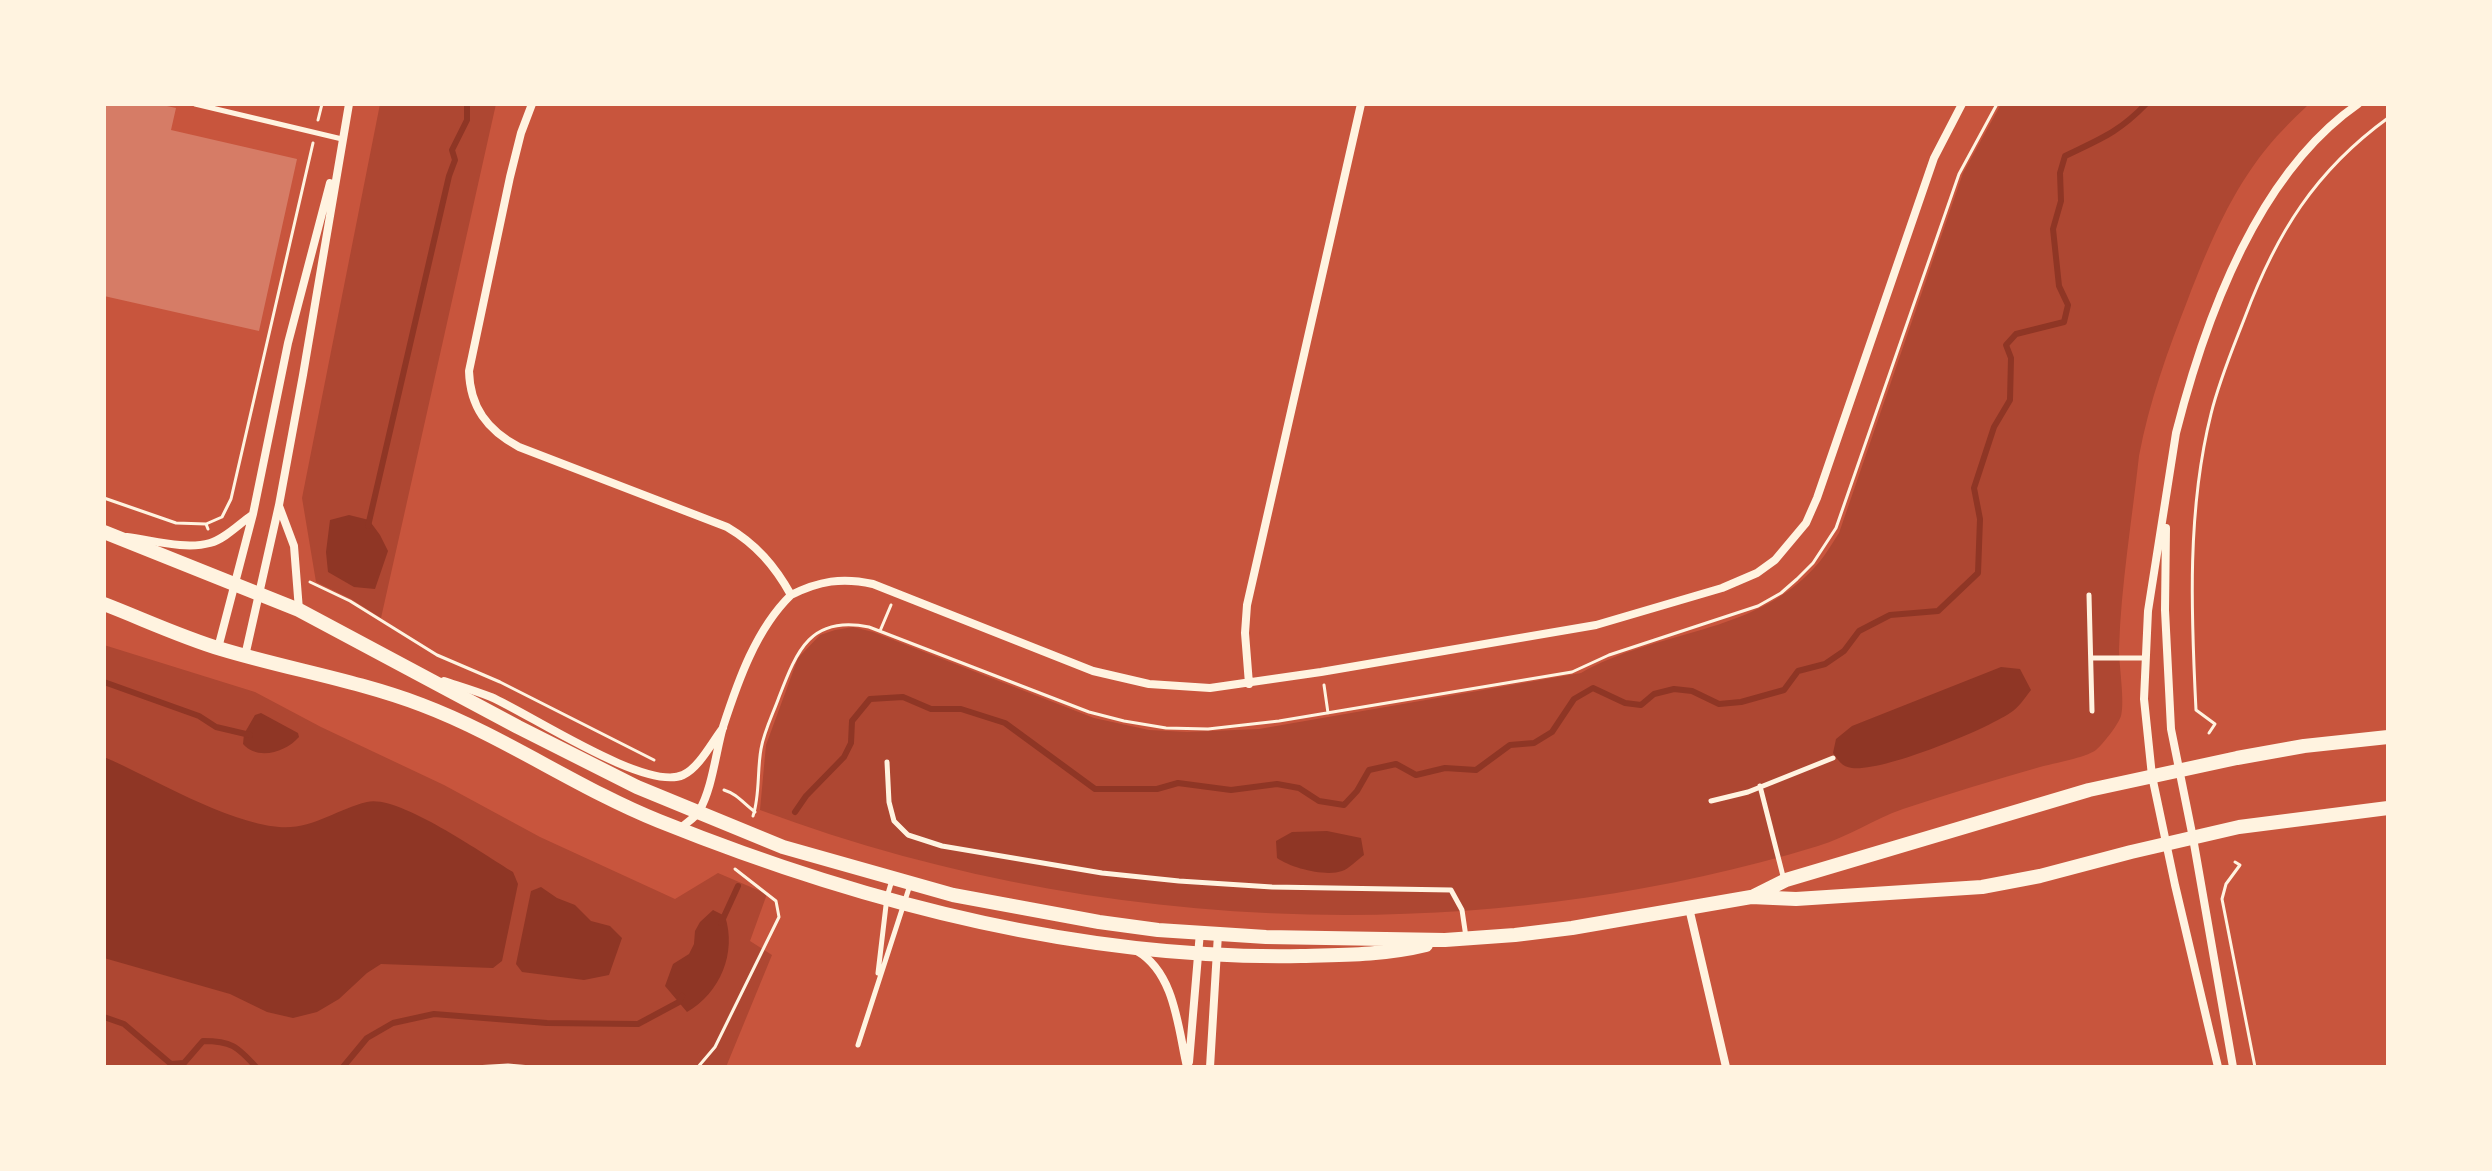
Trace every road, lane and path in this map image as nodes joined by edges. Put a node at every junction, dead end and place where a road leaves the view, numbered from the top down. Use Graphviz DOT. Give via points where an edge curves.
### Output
graph roads {
  1 [pos="195,104"];
  2 [pos="322,104"];
  3 [pos="349,104"];
  4 [pos="532,104"];
  5 [pos="1361,104"];
  6 [pos="1962,104"];
  7 [pos="1997,104"];
  8 [pos="2358,104"];
  9 [pos="2388,118"];
  10 [pos="315,133"];
  11 [pos="342,139"];
  12 [pos="104,498"];
  13 [pos="2167,499"];
  14 [pos="279,505"];
  15 [pos="253,514"];
  16 [pos="206,524"];
  17 [pos="107,534"];
  18 [pos="212,542"];
  19 [pos="296,580"];
  20 [pos="235,584"];
  21 [pos="896,593"];
  22 [pos="260,594"];
  23 [pos="791,595"];
  24 [pos="2089,595"];
  25 [pos="104,604"];
  26 [pos="299,610"];
  27 [pos="880,631"];
  28 [pos="218,648"];
  29 [pos="245,656"];
  30 [pos="2091,658"];
  31 [pos="2145,658"];
  32 [pos="1321,672"];
  33 [pos="423,676"];
  34 [pos="1249,684"];
  35 [pos="2092,711"];
  36 [pos="1328,713"];
  37 [pos="723,728"];
  38 [pos="2209,733"];
  39 [pos="2388,737"];
  40 [pos="1833,758"];
  41 [pos="887,762"];
  42 [pos="2180,770"];
  43 [pos="686,774"];
  44 [pos="2152,776"];
  45 [pos="709,783"];
  46 [pos="1760,786"];
  47 [pos="1711,801"];
  48 [pos="2388,808"];
  49 [pos="699,812"];
  50 [pos="755,812"];
  51 [pos="681,828"];
  52 [pos="747,832"];
  53 [pos="2193,838"];
  54 [pos="2167,843"];
  55 [pos="2235,862"];
  56 [pos="731,866"];
  57 [pos="892,879"];
  58 [pos="1785,881"];
  59 [pos="910,884"];
  60 [pos="887,897"];
  61 [pos="1751,897"];
  62 [pos="906,901"];
  63 [pos="1689,908"];
  64 [pos="1200,932"];
  65 [pos="1218,934"];
  66 [pos="1466,938"];
  67 [pos="1445,940"];
  68 [pos="1127,945"];
  69 [pos="1198,952"];
  70 [pos="1217,954"];
  71 [pos="877,982"];
  72 [pos="858,1045"];
  73 [pos="474,1067"];
  74 [pos="531,1067"];
  75 [pos="698,1067"];
  76 [pos="1188,1067"];
  77 [pos="1210,1067"];
  78 [pos="1726,1067"];
  79 [pos="2218,1067"];
  80 [pos="2233,1067"];
  81 [pos="2255,1067"];
  1 -- 10 [label="lane"];
  2 -- 10 [label="path"];
  3 -- 11 [label="street"];
  4 -- 23 [label="street" via="510,177 472,354 469,386 474,403 493,430 519,447 747,539"];
  5 -- 34 [label="street" via="1247,605"];
  6 -- 32 [label="street" via="1934,158 1817,498 1806,523 1775,560 1722,588 1622,619"];
  7 -- 36 [label="path" via="1959,174 1836,528 1797,579 1758,606 1572,672"];
  8 -- 13 [label="street" via="2298,162 2242,249 2183,405"];
  9 -- 38 [label="path" via="2340,157 2295,212 2265,267 2211,412 2199,485 2192,592 2196,710 2215,724"];
  10 -- 11 [label="lane"];
  10 -- 16 [label="path" via="231,499 222,517"];
  11 -- 14 [label="street"];
  11 -- 15 [label="street" via="288,343"];
  12 -- 16 [label="path" via="176,523"];
  13 -- 31 [label="street"];
  13 -- 42 [label="street" via="2167,668"];
  14 -- 19 [label="street" via="294,546"];
  14 -- 22 [label="street"];
  15 -- 18 [label="street"];
  15 -- 20 [label="street"];
  16 -- 18 [label="path"];
  17 -- 18 [label="street" via="191,545"];
  17 -- 20 [label="main road"];
  19 -- 26 [label="street"];
  19 -- 43 [label="path" via="350,601 437,655"];
  20 -- 22 [label="main road"];
  20 -- 28 [label="street"];
  21 -- 23 [label="street" via="851,579 811,585"];
  21 -- 27 [label="path"];
  21 -- 34 [label="street" via="1122,679 1184,688"];
  22 -- 26 [label="main road"];
  22 -- 29 [label="street"];
  23 -- 37 [label="street" via="762,630"];
  24 -- 30 [label="lane"];
  25 -- 28 [label="main road"];
  26 -- 33 [label="main road"];
  27 -- 36 [label="path" via="1124,721 1208,729"];
  27 -- 50 [label="path" via="834,625 799,650 761,747"];
  28 -- 29 [label="main road"];
  29 -- 51 [label="main road" via="421,705"];
  30 -- 31 [label="lane"];
  30 -- 35 [label="lane"];
  31 -- 44 [label="street"];
  32 -- 34 [label="street"];
  32 -- 36 [label="path"];
  33 -- 43 [label="street" via="491,697 636,770 667,779"];
  33 -- 49 [label="main road" via="637,787"];
  37 -- 43 [label="street"];
  37 -- 45 [label="street"];
  39 -- 42 [label="main road" via="2304,746"];
  40 -- 46 [label="lane"];
  41 -- 66 [label="lane" via="894,821 908,835 942,846 1179,881 1451,890 1462,910"];
  42 -- 44 [label="main road"];
  42 -- 53 [label="street"];
  44 -- 54 [label="street"];
  44 -- 58 [label="main road" via="2045,802"];
  45 -- 49 [label="street"];
  45 -- 50 [label="path" via="736,793"];
  46 -- 47 [label="lane"];
  46 -- 58 [label="lane"];
  48 -- 53 [label="main road"];
  49 -- 51 [label="street"];
  49 -- 52 [label="main road"];
  50 -- 52 [label="path"];
  51 -- 60 [label="main road" via="780,866"];
  52 -- 57 [label="main road"];
  53 -- 54 [label="main road"];
  53 -- 80 [label="street"];
  54 -- 61 [label="main road" via="1982,887"];
  54 -- 79 [label="street"];
  55 -- 81 [label="path" via="2240,865 2222,899"];
  56 -- 75 [label="path" via="776,901 779,917 715,1047"];
  57 -- 59 [label="main road"];
  57 -- 60 [label="lane"];
  58 -- 61 [label="main road"];
  59 -- 62 [label="lane"];
  59 -- 64 [label="main road" via="1099,922"];
  60 -- 62 [label="main road"];
  60 -- 71 [label="lane"];
  61 -- 63 [label="main road"];
  62 -- 68 [label="main road" via="1023,929"];
  62 -- 71 [label="lane"];
  63 -- 66 [label="main road" via="1572,928"];
  63 -- 78 [label="street"];
  64 -- 65 [label="main road"];
  64 -- 69 [label="street"];
  65 -- 67 [label="main road"];
  65 -- 70 [label="street"];
  66 -- 67 [label="main road"];
  67 -- 70 [label="main road" via="1406,950 1339,955"];
  68 -- 69 [label="main road"];
  68 -- 76 [label="street" via="1149,957 1166,984"];
  69 -- 70 [label="main road"];
  69 -- 76 [label="street"];
  70 -- 77 [label="street"];
  71 -- 72 [label="lane"];
  73 -- 74 [label="path"];
}
